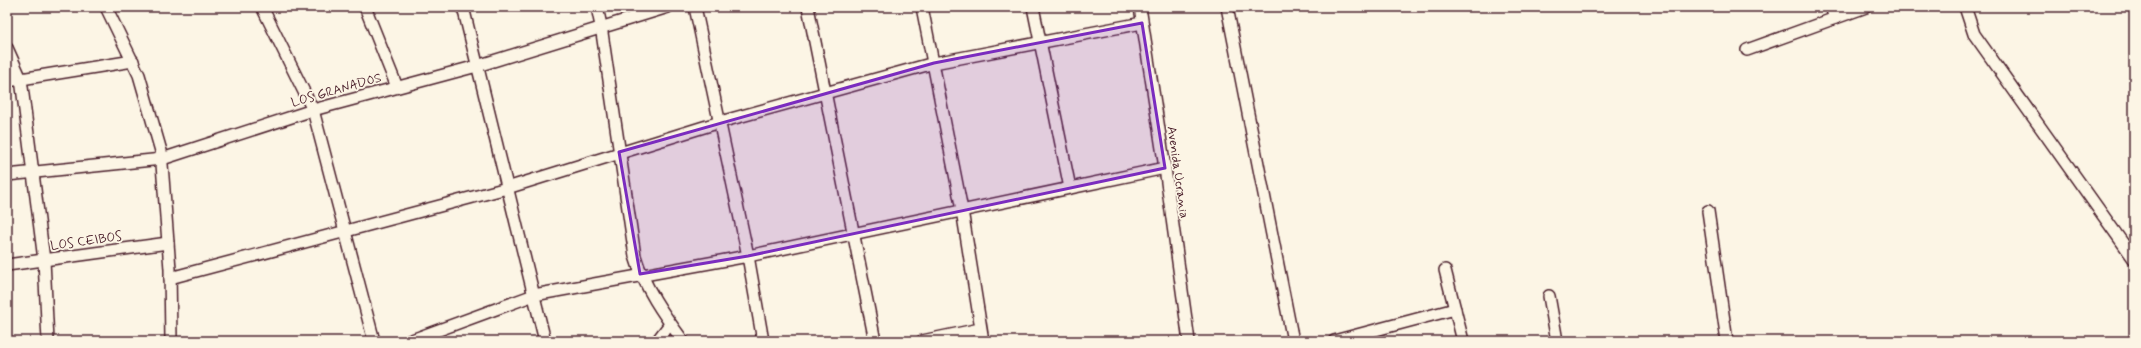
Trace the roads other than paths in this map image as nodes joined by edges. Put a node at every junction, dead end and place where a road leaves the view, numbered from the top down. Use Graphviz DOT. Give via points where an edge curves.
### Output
graph roads {
  1 [pos="106,7"];
  2 [pos="262,7"];
  3 [pos="365,7"];
  4 [pos="463,7"];
  5 [pos="597,7"];
  6 [pos="668,7"];
  7 [pos="694,7"];
  8 [pos="808,7"];
  9 [pos="922,7"];
  10 [pos="1033,7"];
  11 [pos="1140,7"];
  12 [pos="1227,7"];
  13 [pos="1831,7"];
  14 [pos="1866,7"];
  15 [pos="1965,7"];
  16 [pos="1835,18"];
  17 [pos="1142,23"];
  18 [pos="601,26"];
  19 [pos="1040,42"];
  20 [pos="7,48"];
  21 [pos="1747,50"];
  22 [pos="132,61"];
  23 [pos="934,63"];
  24 [pos="477,66"];
  25 [pos="21,79"];
  26 [pos="7,81"];
  27 [pos="397,86"];
  28 [pos="826,94"];
  29 [pos="312,110"];
  30 [pos="720,122"];
  31 [pos="619,152"];
  32 [pos="162,158"];
  33 [pos="1165,168"];
  34 [pos="32,172"];
  35 [pos="7,175"];
  36 [pos="507,188"];
  37 [pos="1070,188"];
  38 [pos="962,210"];
  39 [pos="1708,211"];
  40 [pos="345,231"];
  41 [pos="854,233"];
  42 [pos="168,243"];
  43 [pos="748,256"];
  44 [pos="2134,259"];
  45 [pos="44,260"];
  46 [pos="7,265"];
  47 [pos="1445,270"];
  48 [pos="640,274"];
  49 [pos="170,278"];
  50 [pos="534,295"];
  51 [pos="1549,296"];
  52 [pos="1455,309"];
  53 [pos="670,324"];
  54 [pos="980,329"];
  55 [pos="48,341"];
  56 [pos="171,341"];
  57 [pos="374,341"];
  58 [pos="410,341"];
  59 [pos="545,341"];
  60 [pos="657,341"];
  61 [pos="683,341"];
  62 [pos="763,341"];
  63 [pos="875,341"];
  64 [pos="922,341"];
  65 [pos="983,341"];
  66 [pos="1189,341"];
  67 [pos="1293,341"];
  68 [pos="1334,341"];
  69 [pos="1463,341"];
  70 [pos="1557,341"];
  71 [pos="1727,341"];
  1 -- 22 [label="street"];
  2 -- 29 [label="street"];
  3 -- 27 [label="street"];
  4 -- 24 [label="street"];
  5 -- 18 [label="street"];
  6 -- 18 [label="street, LOS GRANADOS"];
  7 -- 30 [label="street"];
  8 -- 28 [label="street"];
  9 -- 23 [label="street"];
  10 -- 19 [label="street"];
  11 -- 17 [label="street, Avenida Ucrania"];
  12 -- 67 [label="street"];
  13 -- 16 [label="street"];
  14 -- 16 [label="street"];
  15 -- 44 [label="street" via="1974,34"];
  16 -- 21 [label="street"];
  17 -- 19 [label="street"];
  17 -- 33 [label="street, Avenida Ucrania"];
  18 -- 24 [label="street, LOS GRANADOS"];
  18 -- 31 [label="street"];
  19 -- 23 [label="street"];
  19 -- 37 [label="street"];
  20 -- 25 [label="street"];
  22 -- 25 [label="street"];
  22 -- 32 [label="street" via="139,75"];
  23 -- 28 [label="street"];
  23 -- 38 [label="street"];
  24 -- 27 [label="street, LOS GRANADOS"];
  24 -- 36 [label="street"];
  25 -- 26 [label="street"];
  25 -- 34 [label="street"];
  27 -- 29 [label="street, LOS GRANADOS"];
  28 -- 30 [label="street"];
  28 -- 41 [label="street"];
  29 -- 32 [label="street, LOS GRANADOS"];
  29 -- 40 [label="street"];
  30 -- 31 [label="street"];
  30 -- 43 [label="street"];
  31 -- 36 [label="street"];
  31 -- 48 [label="street"];
  32 -- 34 [label="street, LOS GRANADOS"];
  32 -- 42 [label="street"];
  33 -- 37 [label="street"];
  33 -- 66 [label="street, Avenida Ucrania"];
  34 -- 35 [label="street, LOS GRANADOS"];
  34 -- 45 [label="street"];
  36 -- 40 [label="street"];
  36 -- 50 [label="street"];
  37 -- 38 [label="street"];
  38 -- 41 [label="street"];
  38 -- 54 [label="street"];
  39 -- 71 [label="street"];
  40 -- 49 [label="street"];
  40 -- 57 [label="street"];
  41 -- 43 [label="street"];
  41 -- 63 [label="street"];
  42 -- 45 [label="street, LOS CEIBOS"];
  42 -- 49 [label="street"];
  43 -- 48 [label="street"];
  43 -- 62 [label="street"];
  45 -- 46 [label="street, LOS CEIBOS"];
  45 -- 55 [label="street"];
  47 -- 52 [label="street"];
  48 -- 50 [label="street"];
  48 -- 53 [label="street"];
  49 -- 56 [label="street"];
  50 -- 58 [label="street"];
  50 -- 59 [label="street"];
  51 -- 70 [label="street"];
  52 -- 68 [label="street"];
  52 -- 69 [label="street"];
  53 -- 60 [label="street"];
  53 -- 61 [label="street"];
  54 -- 64 [label="street"];
  54 -- 65 [label="street"];
}
